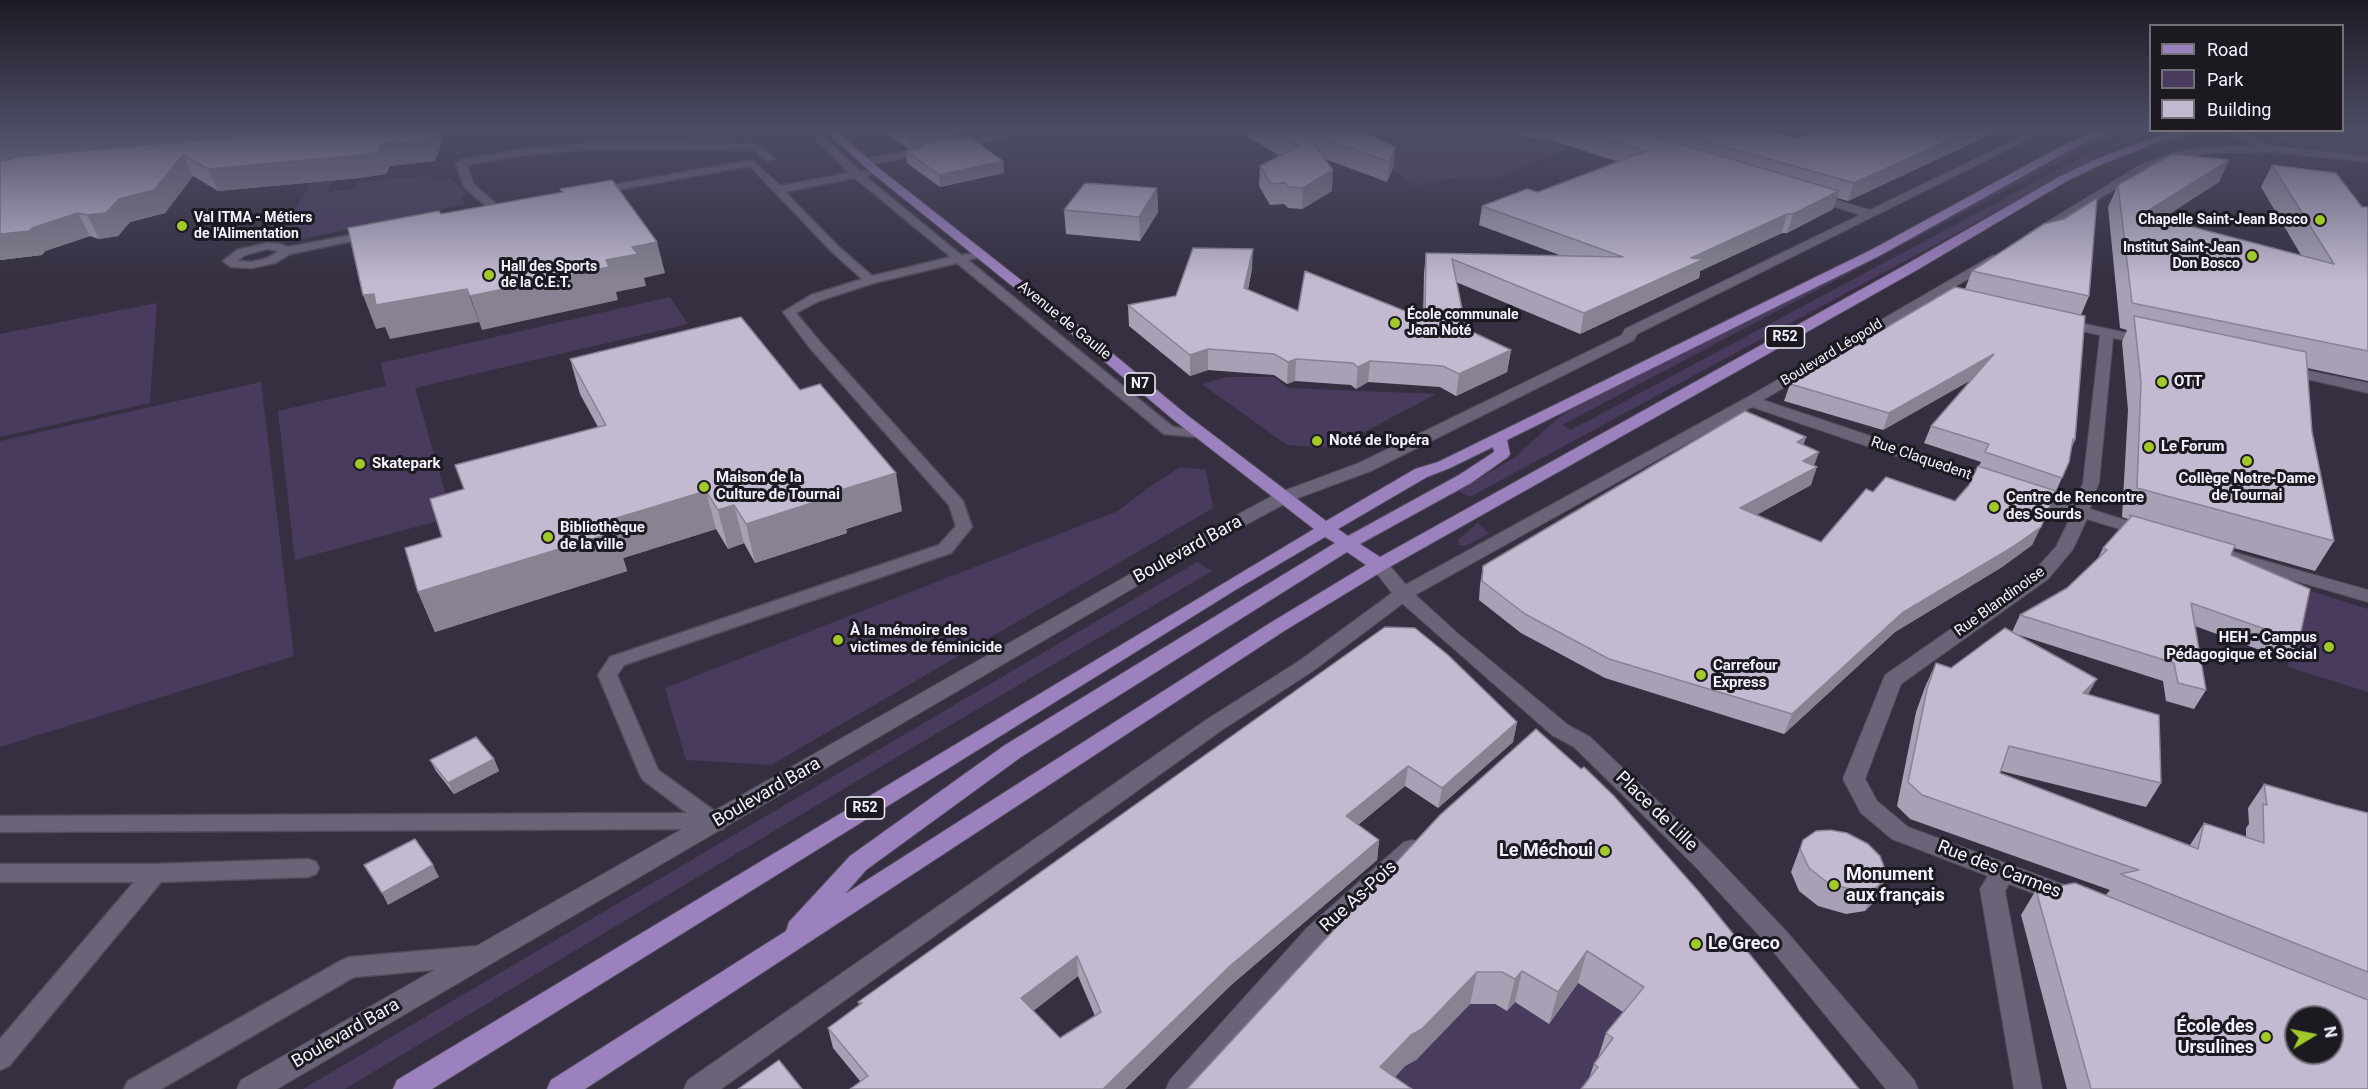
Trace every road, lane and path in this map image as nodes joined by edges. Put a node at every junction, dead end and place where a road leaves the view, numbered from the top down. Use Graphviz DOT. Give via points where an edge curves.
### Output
graph roads {
  1 [pos="467,181"];
  2 [pos="653,181"];
  3 [pos="769,181"];
  4 [pos="826,181"];
  5 [pos="864,181"];
  6 [pos="888,181"];
  7 [pos="1939,181"];
  8 [pos="2006,181"];
  9 [pos="2060,181"];
  10 [pos="2121,181"];
  11 [pos="778,190"];
  12 [pos="585,193"];
  13 [pos="1803,194"];
  14 [pos="481,214"];
  15 [pos="1871,214"];
  16 [pos="380,233"];
  17 [pos="2028,237"];
  18 [pos="286,251"];
  19 [pos="981,254"];
  20 [pos="1999,255"];
  21 [pos="960,259"];
  22 [pos="870,280"];
  23 [pos="1935,292"];
  24 [pos="1952,297"];
  25 [pos="2051,320"];
  26 [pos="2107,332"];
  27 [pos="2165,345"];
  28 [pos="2274,368"];
  29 [pos="2368,388"];
  30 [pos="1751,401"];
  31 [pos="1203,435"];
  32 [pos="1499,438"];
  33 [pos="1284,496"];
  34 [pos="2081,513"];
  35 [pos="1324,528"];
  36 [pos="2165,537"];
  37 [pos="1348,543"];
  38 [pos="2210,550"];
  39 [pos="1379,565"];
  40 [pos="1403,594"];
  41 [pos="2368,596"];
  42 [pos="1560,730"];
  43 [pos="1534,744"];
  44 [pos="1869,807"];
  45 [pos="715,823"];
  46 [pos="0,824"];
  47 [pos="1427,835"];
  48 [pos="308,867"];
  49 [pos="2005,872"];
  50 [pos="0,873"];
  51 [pos="155,873"];
  52 [pos="2087,905"];
  53 [pos="783,946"];
  54 [pos="482,956"];
  55 [pos="0,1058"];
  56 [pos="137,1089"];
  57 [pos="251,1089"];
  58 [pos="407,1089"];
  59 [pos="561,1089"];
  60 [pos="698,1089"];
  61 [pos="1180,1089"];
  62 [pos="1904,1089"];
  63 [pos="2028,1089"];
  1 -- 14 [label="lane" via="498,210"];
  2 -- 12 [label="lane"];
  3 -- 11 [label="lane"];
  4 -- 11 [label="lane"];
  5 -- 21 [label="lane"];
  6 -- 19 [label="main road, Avenue de Gaulle / N7"];
  7 -- 15 [label="street"];
  8 -- 32 [label="main road, R52" via="1875,253"];
  9 -- 39 [label="main road, R52"];
  10 -- 17 [label="street"];
  11 -- 22 [label="lane"];
  13 -- 15 [label="street"];
  15 -- 33 [label="street" via="1365,467"];
  16 -- 18 [label="lane"];
  19 -- 21 [label="lane"];
  19 -- 31 [label="main road, Avenue de Gaulle / N7"];
  20 -- 23 [label="street, Boulevard Léopold"];
  21 -- 22 [label="lane"];
  21 -- 31 [label="lane" via="1169,431"];
  22 -- 45 [label="lane" via="814,298 789,312 957,504 964,526 945,549 617,661 607,675 650,775"];
  23 -- 24 [label="street"];
  23 -- 30 [label="street, Boulevard Léopold"];
  25 -- 26 [label="street"];
  26 -- 27 [label="street"];
  26 -- 34 [label="street, Rue Blandinoise" via="2091,483"];
  28 -- 29 [label="street"];
  30 -- 34 [label="street, Rue Claquedent"];
  30 -- 40 [label="street, Boulevard Léopold"];
  31 -- 33 [label="main road, Avenue de Gaulle / N7"];
  32 -- 35 [label="main road, R52" via="1421,473"];
  32 -- 37 [label="main road, R52" via="1502,454 1445,491"];
  33 -- 35 [label="main road, Avenue de Gaulle / N7"];
  33 -- 45 [label="street, Boulevard Bara"];
  34 -- 36 [label="street, Rue Claquedent"];
  34 -- 44 [label="street, Rue Blandinoise" via="2064,549 2041,575 1892,680 1854,779"];
  35 -- 37 [label="main road, Avenue de Gaulle / N7"];
  35 -- 58 [label="main road, R52"];
  37 -- 39 [label="main road, Avenue de Gaulle / N7"];
  37 -- 53 [label="main road, R52" via="1013,751 858,862"];
  38 -- 41 [label="street"];
  39 -- 40 [label="street, Place de Lille"];
  39 -- 53 [label="main road, R52"];
  40 -- 42 [label="street, Place de Lille"];
  40 -- 60 [label="street" via="1306,666 1214,725"];
  42 -- 43 [label="street"];
  42 -- 62 [label="street, Place de Lille" via="1582,742 1626,782 1722,878"];
  44 -- 49 [label="street, Rue des Carmes" via="1900,833"];
  45 -- 46 [label="lane"];
  45 -- 54 [label="street, Boulevard Bara"];
  47 -- 61 [label="street, Rue As-Pois" via="1316,935"];
  48 -- 51 [label="lane"];
  49 -- 52 [label="street, Rue des Carmes"];
  49 -- 63 [label="street" via="1992,889"];
  50 -- 51 [label="lane"];
  51 -- 55 [label="lane"];
  53 -- 59 [label="main road, R52"];
  54 -- 56 [label="lane" via="350,967"];
  54 -- 57 [label="street, Boulevard Bara"];
}
